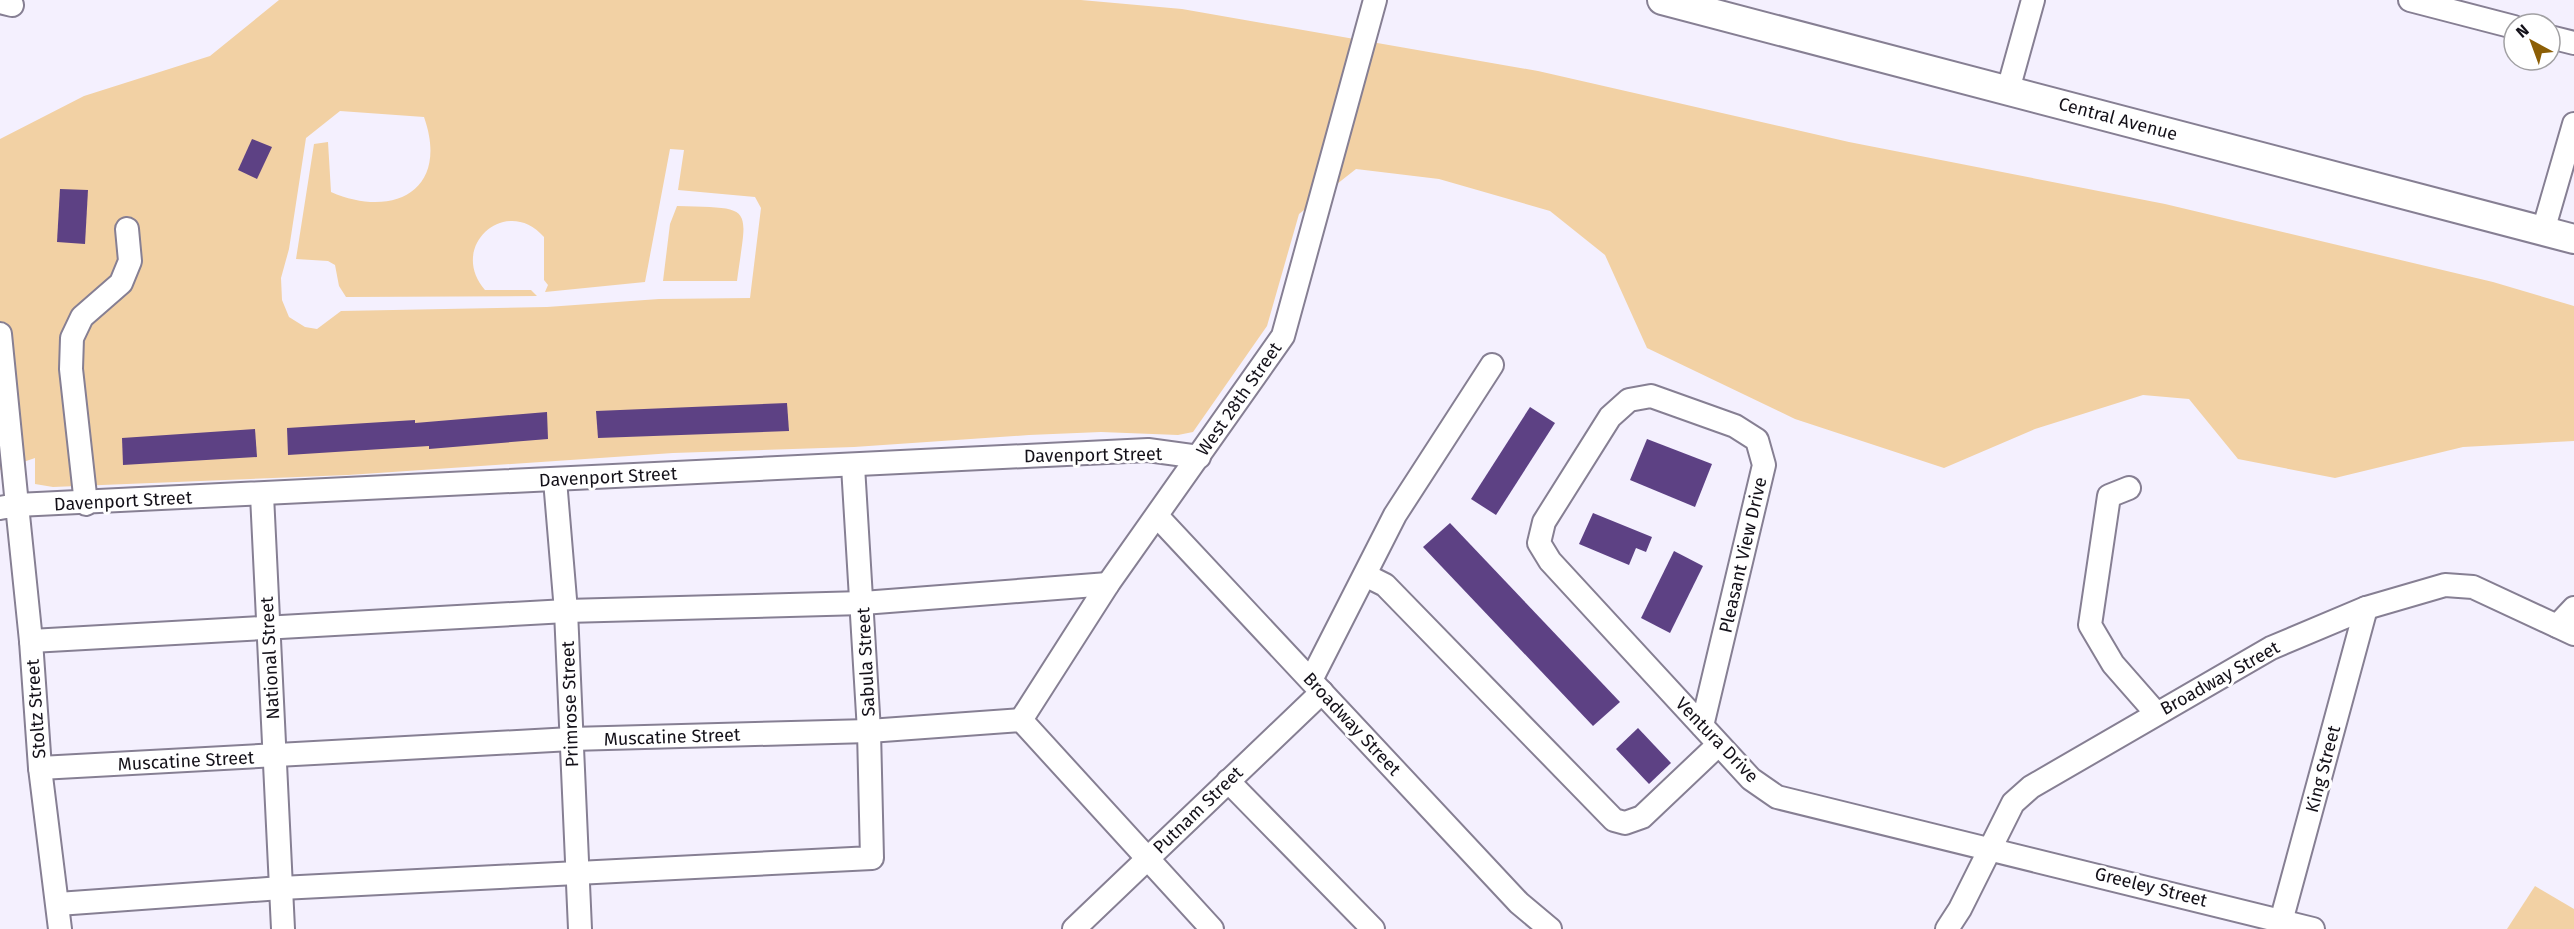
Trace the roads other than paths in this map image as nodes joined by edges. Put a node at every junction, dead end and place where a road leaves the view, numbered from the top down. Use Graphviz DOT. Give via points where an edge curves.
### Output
graph roads {
  1 [pos="1376,0"];
  2 [pos="1662,0"];
  3 [pos="2033,0"];
  4 [pos="2410,0"];
  5 [pos="2502,24"];
  6 [pos="2008,90"];
  7 [pos="2574,124"];
  8 [pos="127,230"];
  9 [pos="2543,231"];
  10 [pos="2574,239"];
  11 [pos="0,334"];
  12 [pos="1492,365"];
  13 [pos="1199,458"];
  14 [pos="853,466"];
  15 [pos="555,480"];
  16 [pos="2129,488"];
  17 [pos="262,495"];
  18 [pos="86,504"];
  19 [pos="8,507"];
  20 [pos="1157,516"];
  21 [pos="1539,543"];
  22 [pos="1365,574"];
  23 [pos="1108,584"];
  24 [pos="863,603"];
  25 [pos="2366,608"];
  26 [pos="2574,608"];
  27 [pos="566,611"];
  28 [pos="269,626"];
  29 [pos="2566,630"];
  30 [pos="32,641"];
  31 [pos="1316,686"];
  32 [pos="2156,713"];
  33 [pos="1021,720"];
  34 [pos="1702,726"];
  35 [pos="869,731"];
  36 [pos="571,739"];
  37 [pos="1718,745"];
  38 [pos="275,756"];
  39 [pos="40,768"];
  40 [pos="1228,781"];
  41 [pos="1989,848"];
  42 [pos="1146,860"];
  43 [pos="577,873"];
  44 [pos="281,888"];
  45 [pos="58,904"];
  46 [pos="2281,924"];
  47 [pos="60,929"];
  48 [pos="283,929"];
  49 [pos="580,929"];
  50 [pos="1074,929"];
  51 [pos="1212,929"];
  52 [pos="1373,929"];
  53 [pos="1550,929"];
  54 [pos="1947,929"];
  55 [pos="2313,929"];
  1 -- 13 [label="street, West 28th Street" via="1282,336"];
  2 -- 6 [label="main road, Central Avenue"];
  3 -- 6 [label="street"];
  4 -- 5 [label="street"];
  6 -- 9 [label="main road, Central Avenue"];
  7 -- 9 [label="street"];
  8 -- 18 [label="street" via="130,261 121,283 82,316 72,338 71,369"];
  9 -- 10 [label="main road, Central Avenue"];
  11 -- 19 [label="street, Stoltz Street"];
  12 -- 22 [label="street, Putnam Street" via="1395,515"];
  13 -- 14 [label="street, Davenport Street" via="1148,450"];
  13 -- 20 [label="street, West 28th Street"];
  14 -- 15 [label="street, Davenport Street"];
  14 -- 24 [label="street, Sabula Street"];
  15 -- 17 [label="street, Davenport Street"];
  15 -- 27 [label="street, Primrose Street"];
  16 -- 32 [label="street" via="2109,496 2090,625 2113,664"];
  17 -- 18 [label="street, Davenport Street"];
  17 -- 28 [label="street, National Street"];
  18 -- 19 [label="street, Davenport Street"];
  19 -- 30 [label="street, Stoltz Street"];
  20 -- 23 [label="street, West 28th Street"];
  20 -- 31 [label="street, Broadway Street"];
  21 -- 34 [label="street, Ventura Drive" via="1550,561"];
  21 -- 34 [label="street, Pleasant View Drive" via="1544,522 1610,417 1629,400 1651,396 1735,426 1757,440 1764,465"];
  22 -- 31 [label="street, Putnam Street"];
  22 -- 37 [label="street" via="1385,585 1614,820 1625,823 1642,817"];
  23 -- 24 [label="street"];
  23 -- 33 [label="street, West 28th Street"];
  24 -- 27 [label="street"];
  24 -- 35 [label="street, Sabula Street"];
  25 -- 29 [label="street, Broadway Street" via="2445,585 2473,587"];
  25 -- 32 [label="street, Broadway Street" via="2271,648"];
  25 -- 46 [label="street, King Street"];
  26 -- 29 [label="street"];
  27 -- 28 [label="street"];
  27 -- 36 [label="street, Primrose Street"];
  28 -- 30 [label="street"];
  28 -- 38 [label="street, National Street"];
  30 -- 39 [label="street, Stoltz Street"];
  31 -- 40 [label="street, Putnam Street"];
  31 -- 53 [label="street, Broadway Street" via="1519,903"];
  32 -- 41 [label="street, Broadway Street" via="2031,788 2013,803"];
  33 -- 35 [label="street, Muscatine Street"];
  33 -- 42 [label="street"];
  34 -- 37 [label="street, Ventura Drive"];
  35 -- 36 [label="street, Muscatine Street"];
  35 -- 43 [label="street, Sabula Street" via="872,858"];
  36 -- 38 [label="street, Muscatine Street"];
  36 -- 43 [label="street, Primrose Street"];
  37 -- 41 [label="street, Ventura Drive" via="1751,779 1777,797"];
  38 -- 39 [label="street, Muscatine Street"];
  38 -- 44 [label="street, National Street"];
  39 -- 45 [label="street, Stoltz Street"];
  40 -- 42 [label="street, Putnam Street"];
  40 -- 52 [label="street"];
  41 -- 46 [label="street, Greeley Street"];
  41 -- 54 [label="street, Broadway Street"];
  42 -- 50 [label="street, Putnam Street"];
  42 -- 51 [label="street"];
  43 -- 44 [label="street"];
  43 -- 49 [label="street, Primrose Street"];
  44 -- 45 [label="street"];
  44 -- 48 [label="street, National Street"];
  45 -- 47 [label="street, Stoltz Street"];
  46 -- 55 [label="street, Greeley Street"];
}
